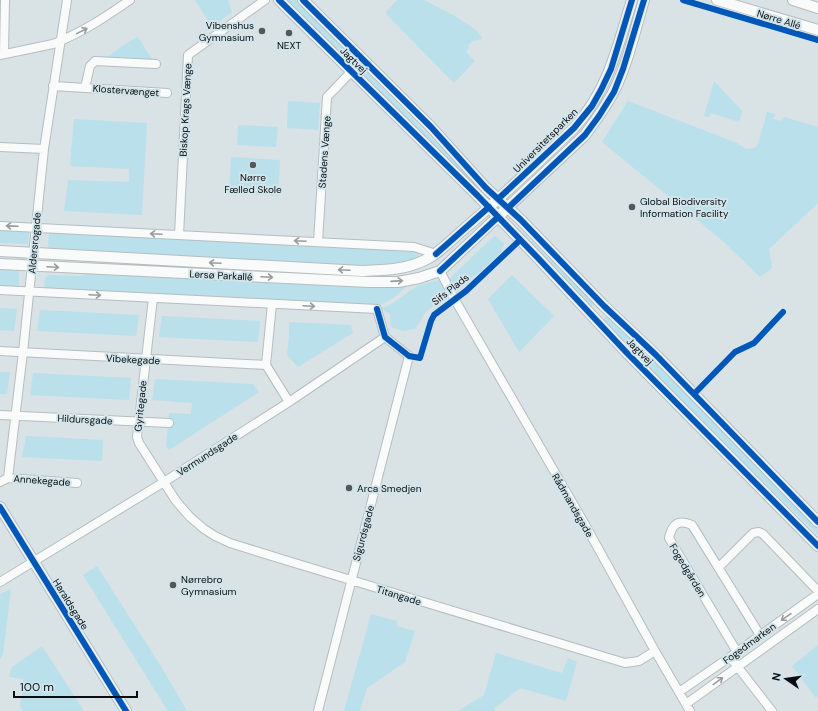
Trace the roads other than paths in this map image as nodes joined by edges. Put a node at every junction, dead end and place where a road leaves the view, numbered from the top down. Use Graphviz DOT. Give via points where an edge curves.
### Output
graph roads {
  1 [pos="4,0"];
  2 [pos="67,0"];
  3 [pos="130,0"];
  4 [pos="265,0"];
  5 [pos="279,0"];
  6 [pos="303,0"];
  7 [pos="632,0"];
  8 [pos="644,0"];
  9 [pos="717,0"];
  10 [pos="793,0"];
  11 [pos="818,8"];
  12 [pos="818,30"];
  13 [pos="61,40"];
  14 [pos="2,55"];
  15 [pos="156,64"];
  16 [pos="352,72"];
  17 [pos="53,86"];
  18 [pos="85,88"];
  19 [pos="167,93"];
  20 [pos="0,147"];
  21 [pos="44,149"];
  22 [pos="498,199"];
  23 [pos="489,207"];
  24 [pos="508,208"];
  25 [pos="498,217"];
  26 [pos="0,226"];
  27 [pos="35,227"];
  28 [pos="179,235"];
  29 [pos="318,242"];
  30 [pos="0,251"];
  31 [pos="33,252"];
  32 [pos="436,254"];
  33 [pos="0,264"];
  34 [pos="32,266"];
  35 [pos="440,271"];
  36 [pos="0,290"];
  37 [pos="30,292"];
  38 [pos="153,298"];
  39 [pos="272,304"];
  40 [pos="385,337"];
  41 [pos="0,351"];
  42 [pos="23,352"];
  43 [pos="145,359"];
  44 [pos="266,365"];
  45 [pos="289,402"];
  46 [pos="0,415"];
  47 [pos="15,416"];
  48 [pos="139,421"];
  49 [pos="169,423"];
  50 [pos="8,478"];
  51 [pos="0,482"];
  52 [pos="77,482"];
  53 [pos="164,482"];
  54 [pos="0,507"];
  55 [pos="818,522"];
  56 [pos="818,546"];
  57 [pos="34,562"];
  58 [pos="719,567"];
  59 [pos="350,580"];
  60 [pos="0,582"];
  61 [pos="818,591"];
  62 [pos="818,594"];
  63 [pos="818,609"];
  64 [pos="760,635"];
  65 [pos="654,651"];
  66 [pos="737,652"];
  67 [pos="730,657"];
  68 [pos="738,667"];
  69 [pos="679,692"];
  70 [pos="688,708"];
  71 [pos="126,711"];
  72 [pos="318,711"];
  73 [pos="772,711"];
  1 -- 14 [label="street"];
  2 -- 13 [label="street, Aldersrogade"];
  13 -- 3 [label="street, one-way" via="92,26"];
  4 -- 28 [label="street, Biskop Krags Vænge" via="188,55"];
  5 -- 16 [label="street, Jagtvej"];
  6 -- 22 [label="street, Jagtvej" via="431,127"];
  7 -- 22 [label="street, Universitetsparken" via="611,69 592,106 574,128"];
  8 -- 24 [label="street" via="623,69 614,92 599,116 585,135"];
  9 -- 12 [label="street, Nørre Allé"];
  10 -- 11 [label="street"];
  13 -- 14 [label="street"];
  13 -- 17 [label="street, Aldersrogade"];
  15 -- 18 [label="street, Klostervænget" via="95,61 90,66"];
  16 -- 23 [label="street, Jagtvej"];
  16 -- 29 [label="street, Stadens Vænge" via="327,97"];
  17 -- 18 [label="street, Klostervænget"];
  17 -- 21 [label="street, Aldersrogade"];
  18 -- 19 [label="street, Klostervænget"];
  20 -- 21 [label="street"];
  21 -- 27 [label="street, Aldersrogade"];
  22 -- 23 [label="street, Universitetsparken"];
  22 -- 24 [label="street, Jagtvej"];
  23 -- 25 [label="street, Jagtvej"];
  23 -- 32 [label="street, Lersø Parkallé"];
  24 -- 25 [label="street"];
  24 -- 55 [label="street, Jagtvej" via="656,355"];
  25 -- 35 [label="street, Lersø Parkallé"];
  25 -- 56 [label="street, Jagtvej" via="627,353"];
  27 -- 26 [label="street, one-way"];
  28 -- 27 [label="street, one-way"];
  27 -- 31 [label="street, Aldersrogade"];
  29 -- 28 [label="street, one-way"];
  29 -- 32 [label="street" via="414,247"];
  30 -- 31 [label="street, Lersø Parkallé"];
  32 -- 31 [label="street, Lersø Parkallé, one-way" via="413,265 393,270 362,271"];
  31 -- 34 [label="street, Aldersrogade"];
  33 -- 34 [label="street, Lersø Parkallé"];
  34 -- 35 [label="street, Lersø Parkallé, one-way" via="369,282 398,282"];
  34 -- 37 [label="street, Aldersrogade"];
  35 -- 65 [label="street, Rådmandsgade"];
  36 -- 37 [label="street"];
  37 -- 38 [label="street, one-way"];
  37 -- 42 [label="street, Aldersrogade"];
  38 -- 39 [label="street"];
  38 -- 43 [label="street, Gyritegade"];
  39 -- 40 [label="street, one-way" via="378,309"];
  39 -- 44 [label="street"];
  40 -- 45 [label="street, Vermundsgade"];
  40 -- 59 [label="street, Sigurdsgade" via="409,356"];
  41 -- 42 [label="street, Vibekegade"];
  42 -- 43 [label="street, Vibekegade"];
  42 -- 47 [label="street, Aldersrogade"];
  43 -- 44 [label="street, Vibekegade"];
  43 -- 48 [label="street, Gyritegade"];
  44 -- 45 [label="street"];
  45 -- 53 [label="street, Vermundsgade"];
  46 -- 47 [label="street, Hildursgade"];
  47 -- 48 [label="street, Hildursgade"];
  47 -- 50 [label="street, Aldersrogade"];
  48 -- 49 [label="street, Hildursgade"];
  48 -- 53 [label="street, Gyritegade" via="139,443"];
  50 -- 51 [label="street"];
  50 -- 52 [label="street, Annekegade"];
  53 -- 57 [label="street, Vermundsgade"];
  53 -- 59 [label="street, Titangade" via="190,517 215,536 230,543"];
  54 -- 57 [label="street, Haraldsgade"];
  57 -- 60 [label="street, Vermundsgade"];
  57 -- 71 [label="street, Haraldsgade"];
  58 -- 61 [label="street" via="753,533 759,532"];
  58 -- 64 [label="street, Fogedgården"];
  58 -- 66 [label="street, Fogedgården" via="692,525 680,522 670,530 669,538"];
  59 -- 65 [label="street, Titangade" via="625,663 639,661"];
  59 -- 72 [label="street, Sigurdsgade"];
  62 -- 64 [label="street, Fogedmarken, one-way"];
  63 -- 68 [label="street, Fogedmarken"];
  64 -- 66 [label="street, Fogedmarken"];
  65 -- 69 [label="street, Rådmandsgade"];
  66 -- 67 [label="street, Fogedmarken"];
  67 -- 68 [label="street"];
  67 -- 69 [label="street, Fogedmarken"];
  70 -- 68 [label="street, Fogedmarken, one-way"];
  68 -- 73 [label="street"];
  69 -- 70 [label="street, Rådmandsgade"];
}
